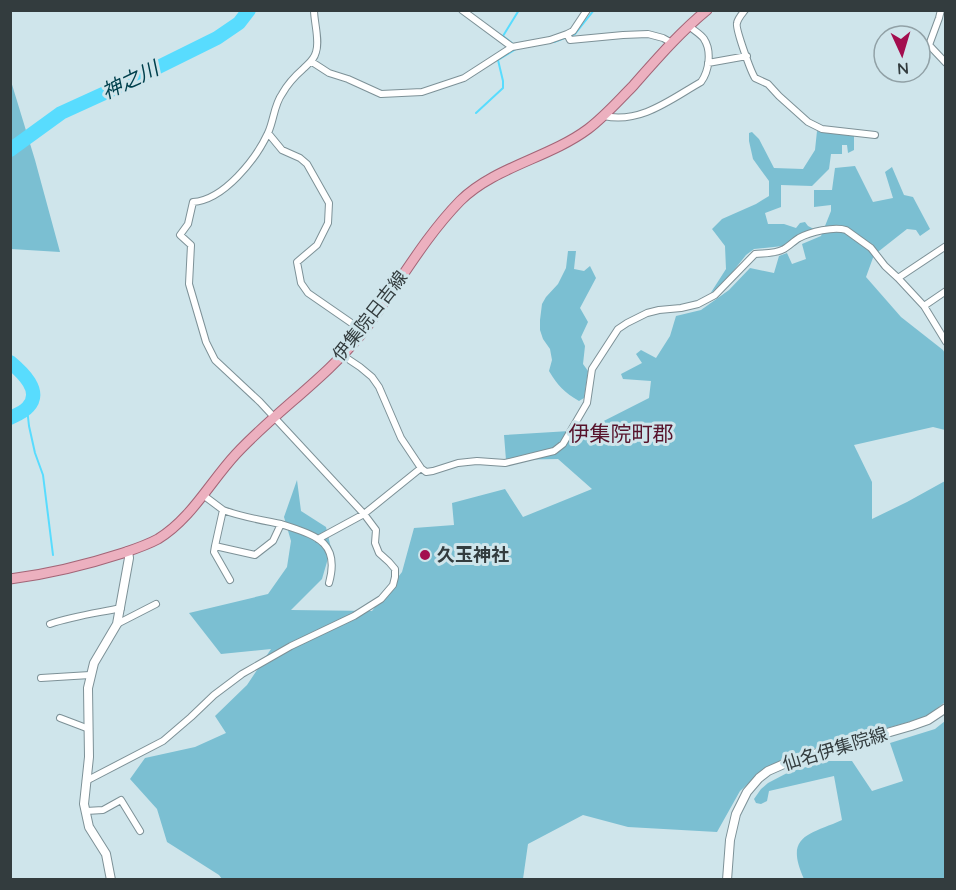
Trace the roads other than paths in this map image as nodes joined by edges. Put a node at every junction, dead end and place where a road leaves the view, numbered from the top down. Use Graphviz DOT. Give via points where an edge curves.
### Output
graph roads {
  1 [pos="314,10"];
  2 [pos="462,10"];
  3 [pos="587,10"];
  4 [pos="707,10"];
  5 [pos="745,10"];
  6 [pos="941,10"];
  7 [pos="688,26"];
  8 [pos="568,36"];
  9 [pos="672,44"];
  10 [pos="512,47"];
  11 [pos="747,56"];
  12 [pos="312,62"];
  13 [pos="708,63"];
  14 [pos="945,63"];
  15 [pos="604,116"];
  16 [pos="268,133"];
  17 [pos="875,135"];
  18 [pos="945,246"];
  19 [pos="898,278"];
  20 [pos="945,291"];
  21 [pos="924,306"];
  22 [pos="363,331"];
  23 [pos="945,339"];
  24 [pos="342,356"];
  25 [pos="273,417"];
  26 [pos="421,468"];
  27 [pos="203,495"];
  28 [pos="223,510"];
  29 [pos="364,514"];
  30 [pos="281,524"];
  31 [pos="318,539"];
  32 [pos="215,546"];
  33 [pos="128,551"];
  34 [pos="10,579"];
  35 [pos="231,580"];
  36 [pos="329,583"];
  37 [pos="156,604"];
  38 [pos="120,608"];
  39 [pos="50,624"];
  40 [pos="117,624"];
  41 [pos="90,675"];
  42 [pos="41,678"];
  43 [pos="945,708"];
  44 [pos="60,717"];
  45 [pos="89,729"];
  46 [pos="85,781"];
  47 [pos="86,811"];
  48 [pos="140,831"];
  49 [pos="111,879"];
  50 [pos="727,879"];
  1 -- 12 [label="street" via="318,45"];
  2 -- 10 [label="street"];
  3 -- 8 [label="street"];
  4 -- 7 [label="main road, 伊集院日吉線"];
  5 -- 11 [label="street" via="736,26"];
  6 -- 14 [label="street" via="929,45"];
  7 -- 9 [label="main road, 伊集院日吉線"];
  7 -- 13 [label="street" via="703,37"];
  8 -- 9 [label="street" via="570,40 648,34"];
  8 -- 10 [label="street"];
  9 -- 15 [label="main road, 伊集院日吉線"];
  10 -- 12 [label="street" via="464,78 422,92 381,94"];
  11 -- 13 [label="street"];
  11 -- 17 [label="street" via="755,78 768,84 808,122 822,129"];
  12 -- 16 [label="street" via="281,95"];
  13 -- 15 [label="street" via="701,82 649,113"];
  15 -- 22 [label="main road, 伊集院日吉線" via="572,140 500,174 468,194 428,239"];
  16 -- 22 [label="street" via="282,150 307,164 329,203 328,223 317,245 297,262 301,283 308,293"];
  16 -- 25 [label="street" via="255,156 223,190 193,202 188,224 180,235 191,245 189,284 215,360"];
  18 -- 19 [label="street"];
  19 -- 21 [label="street"];
  19 -- 26 [label="street" via="871,248 841,228 817,231 773,253 755,254 716,295 698,304 646,313 618,330 592,369 587,403 563,444 554,451 506,463 458,463 426,472"];
  20 -- 21 [label="street"];
  21 -- 23 [label="street"];
  22 -- 24 [label="main road, 伊集院日吉線"];
  24 -- 25 [label="main road, 伊集院日吉線"];
  24 -- 26 [label="street" via="372,376 400,438"];
  25 -- 27 [label="main road, 伊集院日吉線"];
  25 -- 29 [label="street"];
  26 -- 29 [label="street"];
  27 -- 28 [label="street"];
  27 -- 33 [label="main road, 伊集院日吉線" via="160,538"];
  28 -- 30 [label="street"];
  28 -- 32 [label="street"];
  29 -- 31 [label="street"];
  29 -- 46 [label="street" via="376,530 379,553 394,569 393,585 381,599 242,674 163,741"];
  30 -- 31 [label="street"];
  30 -- 32 [label="street" via="273,541 255,555"];
  31 -- 36 [label="street" via="329,550"];
  32 -- 35 [label="street" via="214,552"];
  33 -- 34 [label="main road, 伊集院日吉線" via="76,567"];
  33 -- 38 [label="street"];
  37 -- 40 [label="street"];
  38 -- 39 [label="street"];
  38 -- 40 [label="street"];
  40 -- 41 [label="street"];
  41 -- 42 [label="street"];
  41 -- 45 [label="street"];
  43 -- 50 [label="street, 仙名伊集院線" via="928,720 768,771 753,785 736,814"];
  44 -- 45 [label="street"];
  45 -- 46 [label="street"];
  46 -- 47 [label="street"];
  47 -- 48 [label="street" via="103,810 121,800"];
  47 -- 49 [label="street" via="89,827 106,854"];
}
